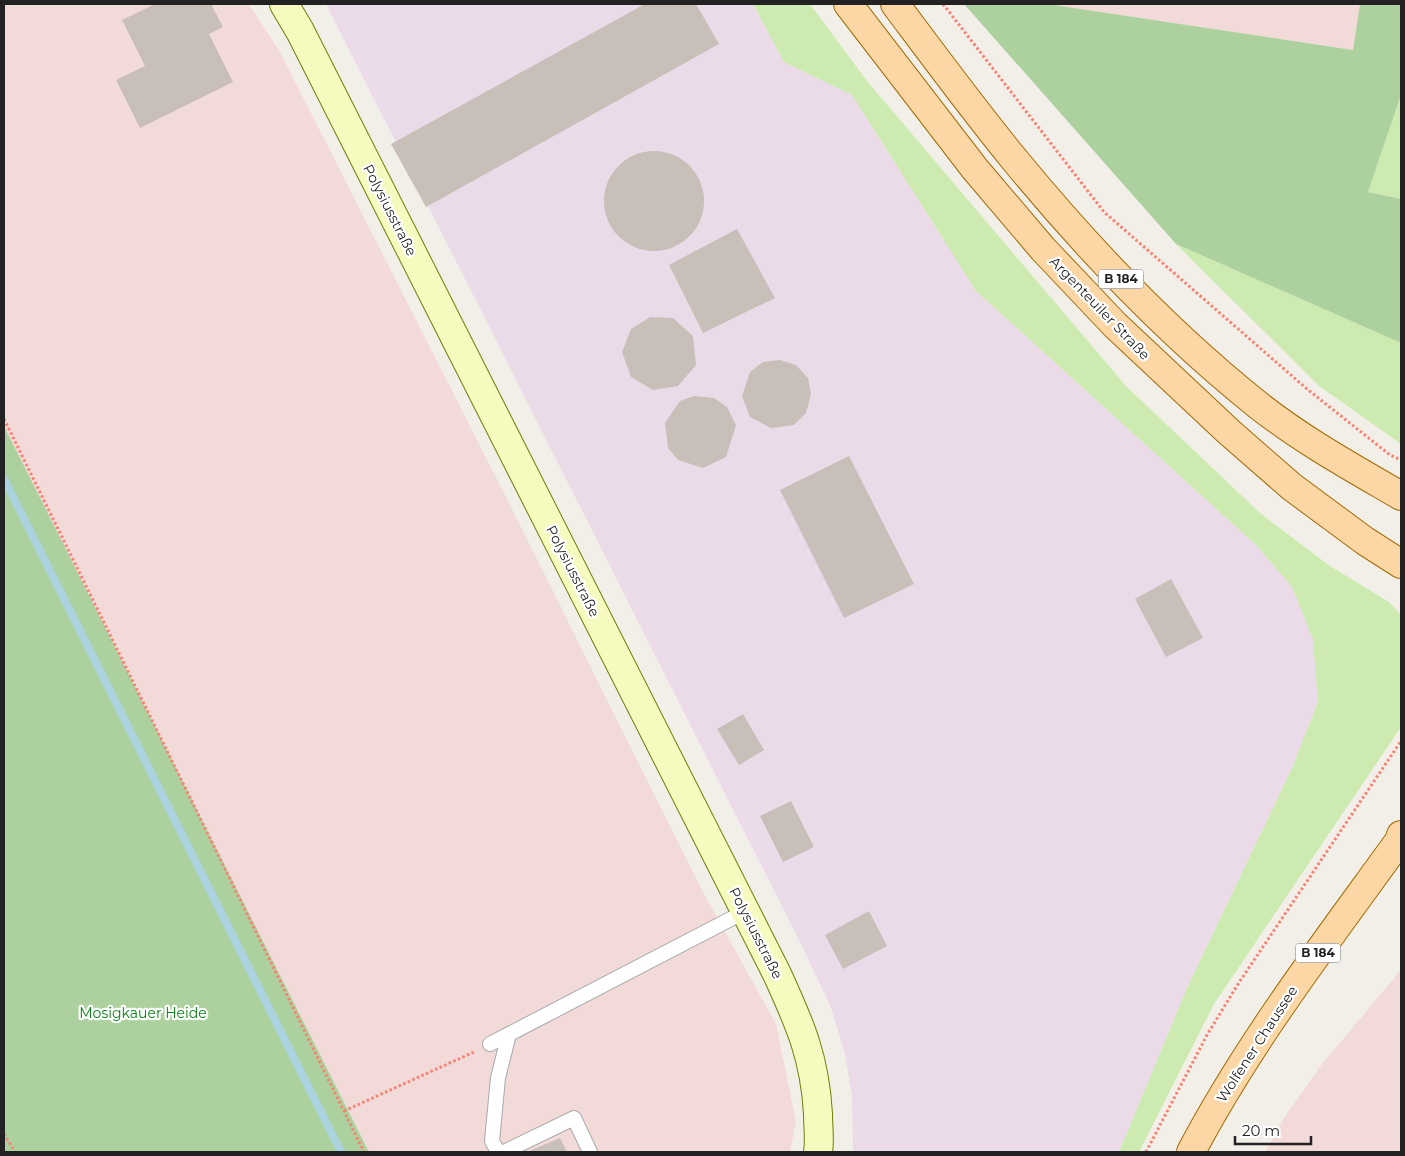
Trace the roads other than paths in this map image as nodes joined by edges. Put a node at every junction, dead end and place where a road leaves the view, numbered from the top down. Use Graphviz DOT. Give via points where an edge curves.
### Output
graph roads {
  1 [pos="284,4"];
  2 [pos="848,4"];
  3 [pos="895,4"];
  4 [pos="1401,496"];
  5 [pos="1401,564"];
  6 [pos="1400,838"];
  7 [pos="746,912"];
  8 [pos="509,1034"];
  9 [pos="490,1044"];
  10 [pos="498,1152"];
  11 [pos="504,1152"];
  12 [pos="590,1152"];
  13 [pos="818,1152"];
  14 [pos="1191,1152"];
  1 -- 7 [label="street, Polysiusstraße"];
  2 -- 5 [label="main road, Argenteuiler Straße / B 184" via="975,169 1043,249 1115,325 1292,487"];
  3 -- 4 [label="main road, B 184" via="1013,158 1152,311 1260,406"];
  6 -- 14 [label="main road, Wolfener Chaussee / B 184" via="1276,1010"];
  7 -- 8 [label="lane"];
  7 -- 13 [label="street, Polysiusstraße" via="805,1037 816,1086"];
  8 -- 9 [label="lane"];
  8 -- 10 [label="lane" via="498,1078 492,1141"];
  11 -- 12 [label="lane" via="574,1118"];
}
